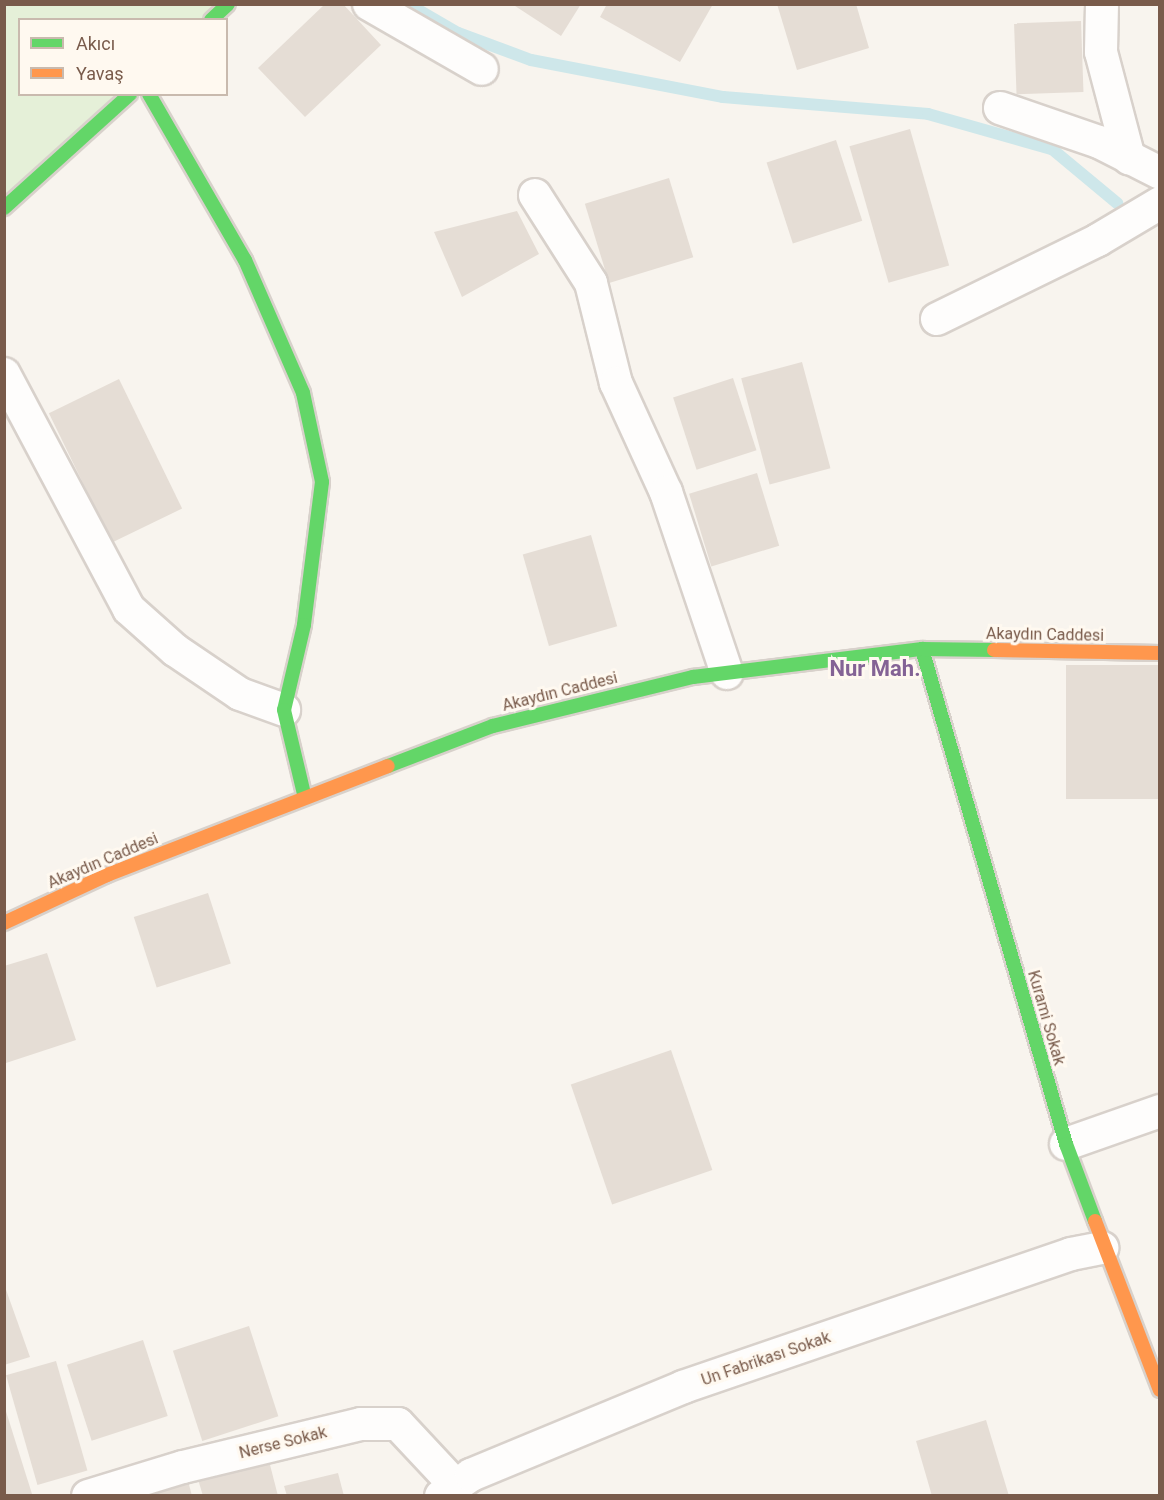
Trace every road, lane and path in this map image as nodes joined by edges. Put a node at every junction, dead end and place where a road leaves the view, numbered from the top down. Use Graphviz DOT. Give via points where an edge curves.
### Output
graph roads {
  1 [pos="228,4"];
  2 [pos="369,4"];
  3 [pos="1102,4"];
  4 [pos="213,18"];
  5 [pos="482,69"];
  6 [pos="128,96"];
  7 [pos="150,96"];
  8 [pos="1000,108"];
  9 [pos="1129,158"];
  10 [pos="1160,173"];
  11 [pos="535,195"];
  12 [pos="1160,203"];
  13 [pos="4,208"];
  14 [pos="937,319"];
  15 [pos="4,374"];
  16 [pos="922,649"];
  17 [pos="1160,653"];
  18 [pos="727,673"];
  19 [pos="284,710"];
  20 [pos="305,798"];
  21 [pos="4,923"];
  22 [pos="1160,1111"];
  23 [pos="1066,1144"];
  24 [pos="1102,1248"];
  25 [pos="1160,1390"];
  26 [pos="449,1491"];
  27 [pos="88,1496"];
  1 -- 4 [label="street"];
  2 -- 5 [label="street"];
  3 -- 9 [label="street" via="1101,52"];
  6 -- 13 [label="street"];
  7 -- 19 [label="street" via="245,260 303,393 322,482 304,626"];
  8 -- 9 [label="street"];
  9 -- 10 [label="street"];
  11 -- 18 [label="street" via="591,283 616,383 666,492"];
  12 -- 14 [label="street" via="1098,240"];
  15 -- 19 [label="street" via="129,609 175,651 240,694"];
  16 -- 17 [label="street, Akaydın Caddesi"];
  16 -- 18 [label="street, Akaydın Caddesi"];
  16 -- 23 [label="street, Kurami Sokak"];
  18 -- 20 [label="street, Akaydın Caddesi" via="493,726"];
  19 -- 20 [label="street"];
  20 -- 21 [label="street, Akaydın Caddesi" via="107,875"];
  22 -- 23 [label="street"];
  23 -- 24 [label="street, Kurami Sokak"];
  24 -- 25 [label="street, Kurami Sokak"];
  24 -- 26 [label="street, Un Fabrikası Sokak" via="1071,1254 683,1387"];
  26 -- 27 [label="street, Nerse Sokak" via="398,1424 361,1424 183,1467"];
}
